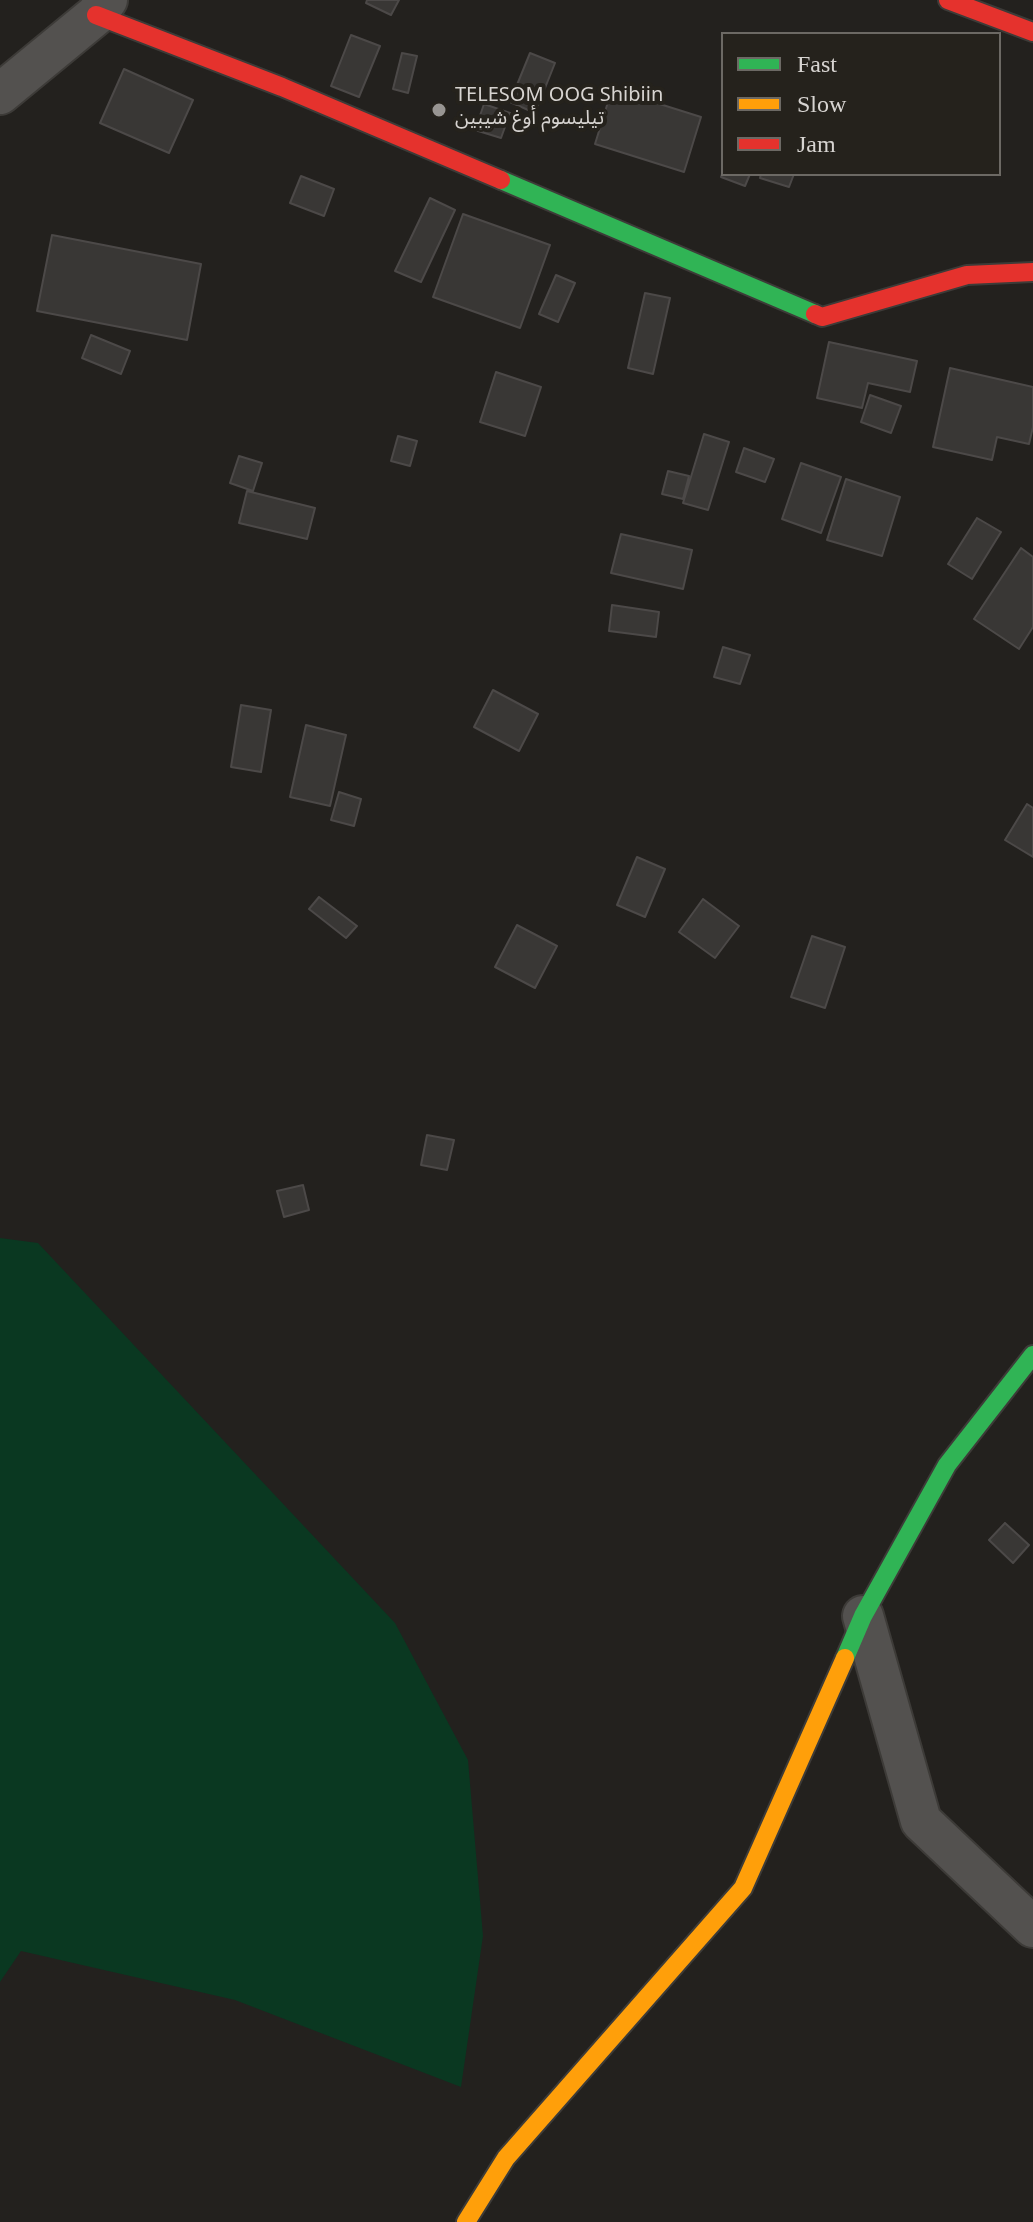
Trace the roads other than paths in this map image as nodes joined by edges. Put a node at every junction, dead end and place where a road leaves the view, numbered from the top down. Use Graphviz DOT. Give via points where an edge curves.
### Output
graph roads {
  1 [pos="948,0"];
  2 [pos="101,8"];
  3 [pos="1033,32"];
  4 [pos="0,94"];
  5 [pos="1033,272"];
  6 [pos="1033,1355"];
  7 [pos="863,1616"];
  8 [pos="1033,1927"];
  9 [pos="466,2222"];
  1 -- 3 [label="street"];
  2 -- 4 [label="street"];
  2 -- 5 [label="street" via="822,317 967,275"];
  6 -- 7 [label="street" via="947,1465"];
  7 -- 8 [label="street" via="921,1821"];
  7 -- 9 [label="street" via="743,1888 506,2158"];
}
